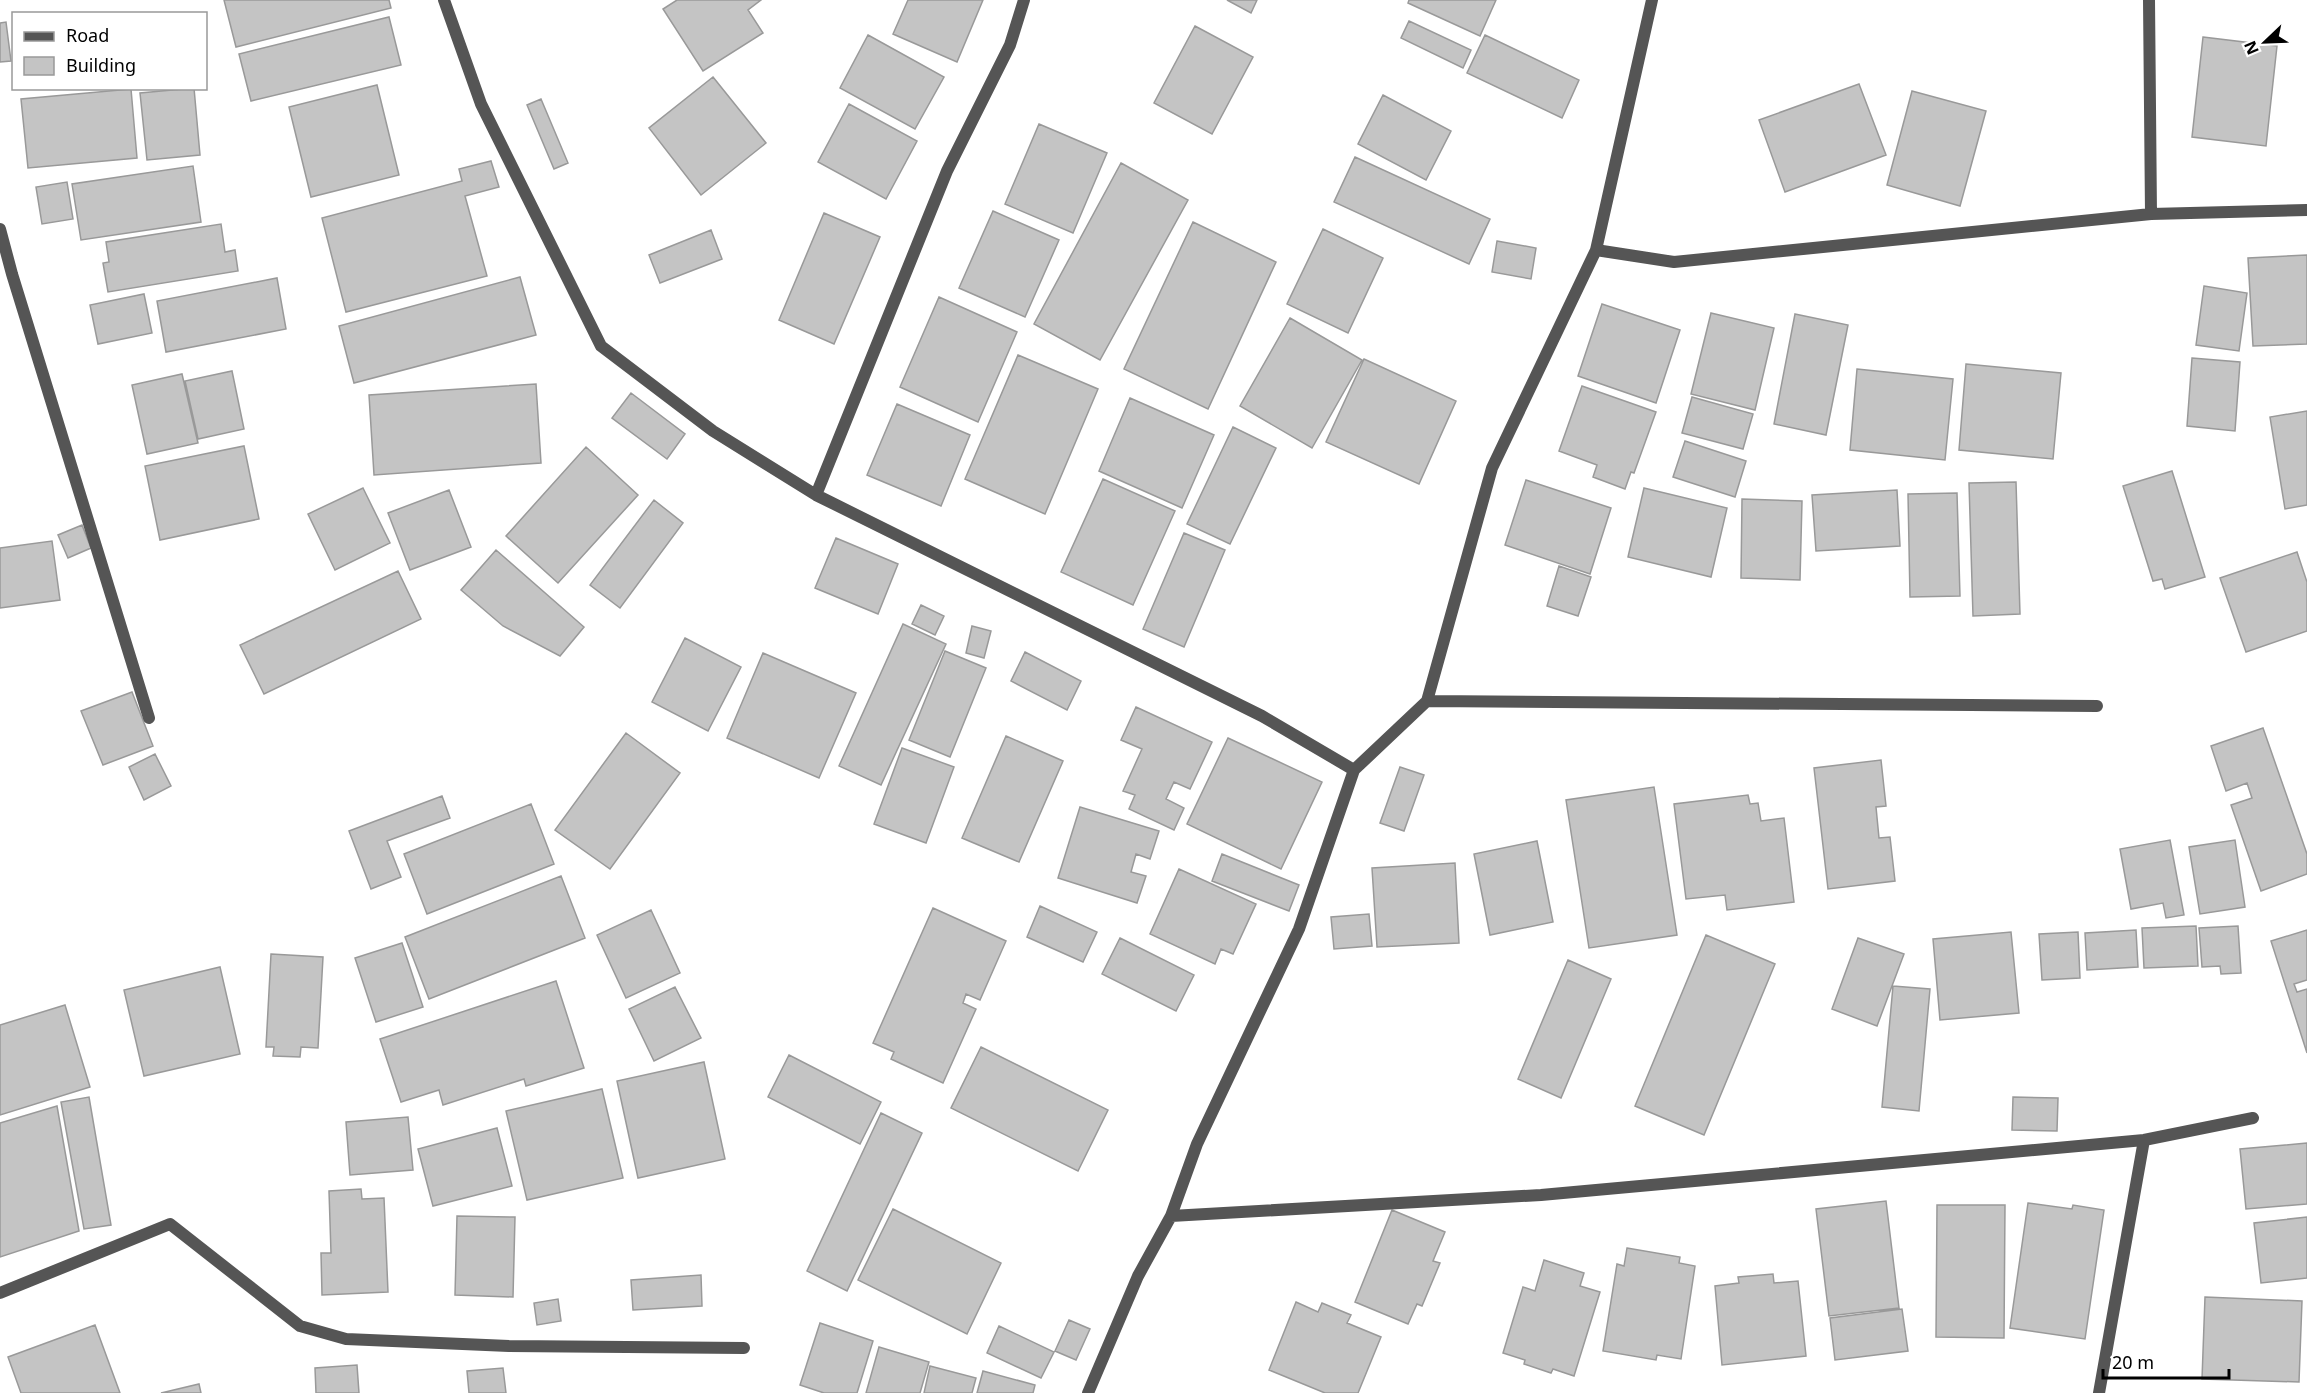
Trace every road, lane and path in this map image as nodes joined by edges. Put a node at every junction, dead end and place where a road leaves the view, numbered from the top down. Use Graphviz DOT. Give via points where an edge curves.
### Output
graph roads {
  1 [pos="444,0"];
  2 [pos="1024,0"];
  3 [pos="1652,0"];
  4 [pos="2149,0"];
  5 [pos="2307,210"];
  6 [pos="2151,214"];
  7 [pos="0,229"];
  8 [pos="1596,250"];
  9 [pos="816,495"];
  10 [pos="1427,701"];
  11 [pos="2097,706"];
  12 [pos="149,718"];
  13 [pos="1354,770"];
  14 [pos="2253,1118"];
  15 [pos="2144,1140"];
  16 [pos="1171,1216"];
  17 [pos="0,1293"];
  18 [pos="744,1348"];
  19 [pos="1088,1393"];
  20 [pos="2100,1393"];
  1 -- 9 [label="street" via="481,104 601,346 713,431"];
  2 -- 9 [label="street" via="1010,45 947,171"];
  3 -- 8 [label="street"];
  4 -- 6 [label="street"];
  5 -- 6 [label="street"];
  6 -- 8 [label="street" via="1674,262"];
  7 -- 12 [label="street"];
  8 -- 10 [label="street" via="1492,468"];
  9 -- 13 [label="street" via="1262,716"];
  10 -- 11 [label="street"];
  10 -- 13 [label="street"];
  13 -- 16 [label="street" via="1299,929 1197,1144"];
  14 -- 15 [label="street"];
  15 -- 16 [label="street" via="1541,1195"];
  15 -- 20 [label="street"];
  16 -- 19 [label="street" via="1138,1276"];
  17 -- 18 [label="street" via="170,1224 300,1326 346,1339 509,1346"];
}
